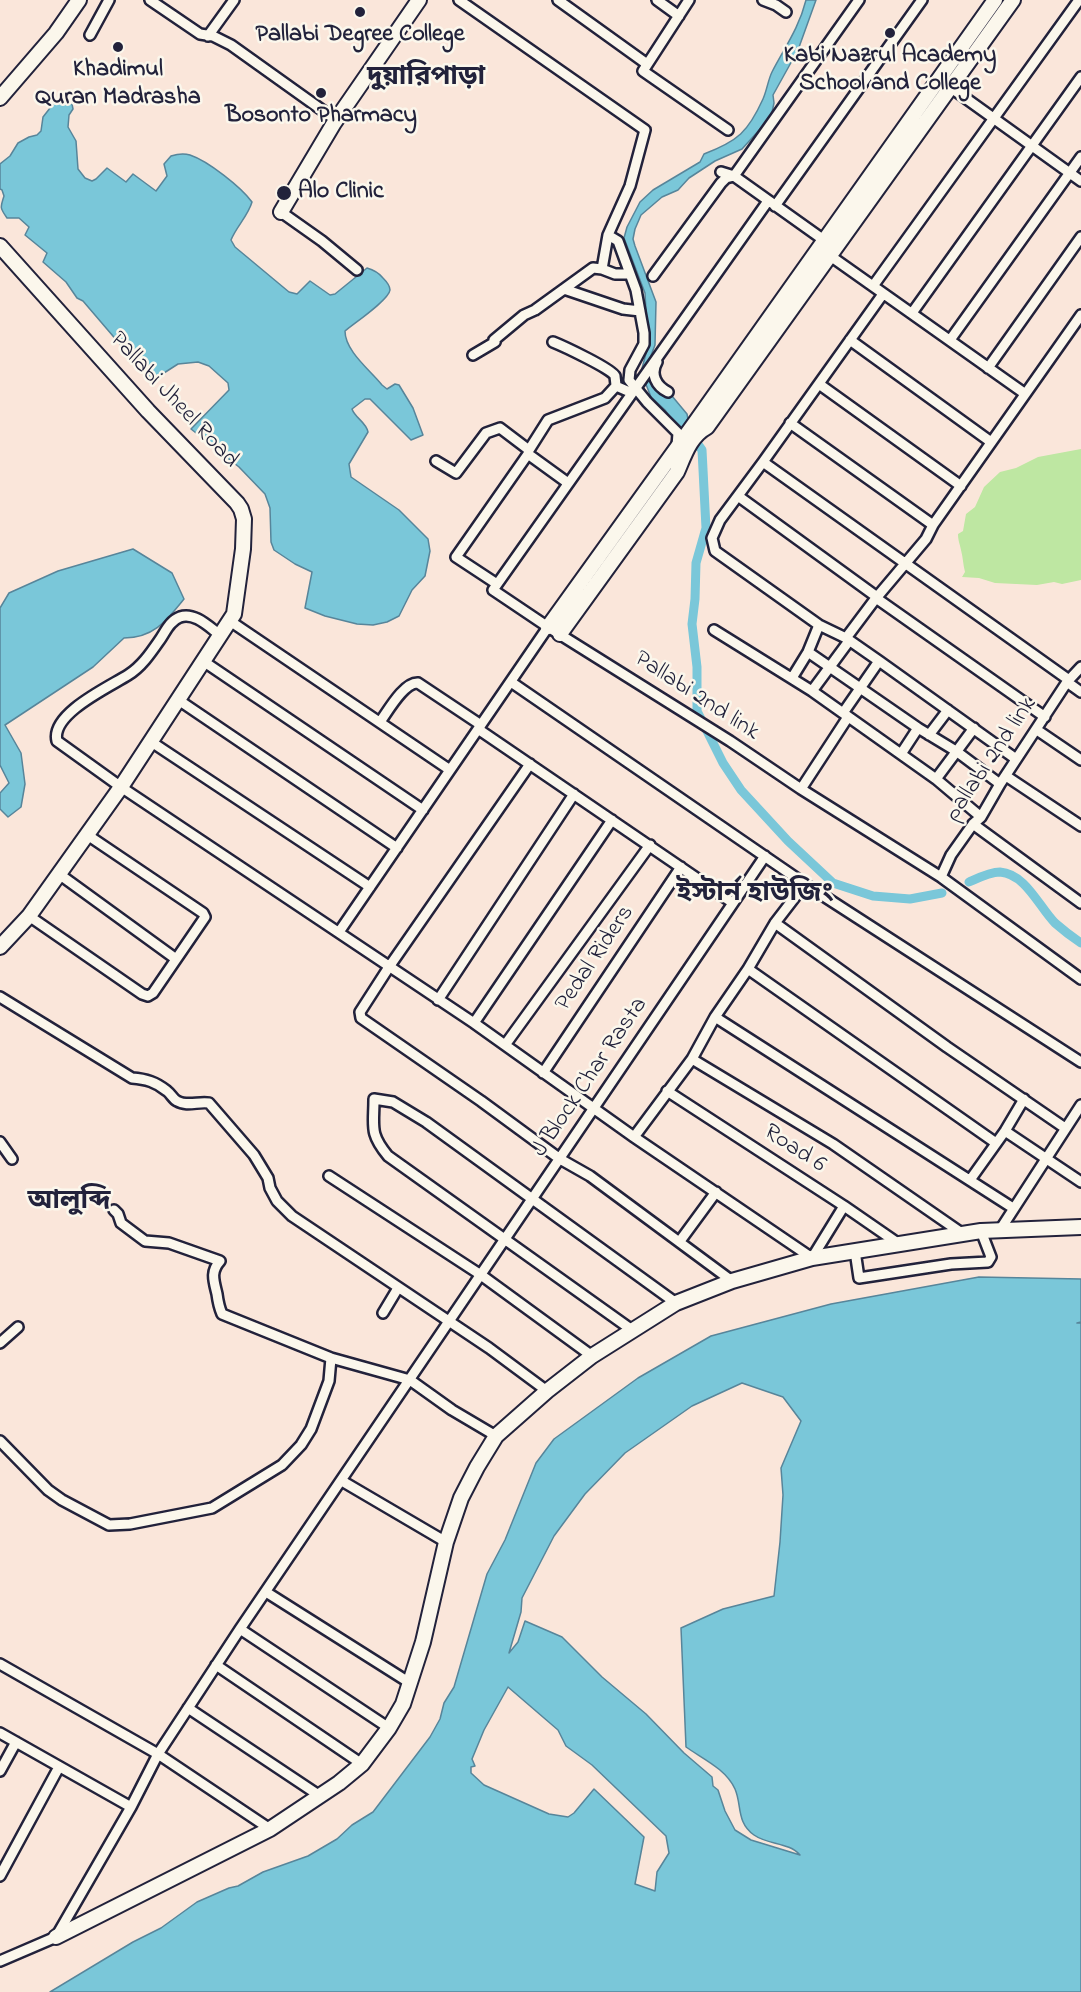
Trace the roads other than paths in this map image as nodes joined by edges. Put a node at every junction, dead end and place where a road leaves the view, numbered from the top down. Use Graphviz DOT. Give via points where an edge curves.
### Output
graph roads {
  1 [pos="109,0"];
  2 [pos="150,0"];
  3 [pos="419,0"];
  4 [pos="459,0"];
  5 [pos="558,0"];
  6 [pos="657,0"];
  7 [pos="689,0"];
  8 [pos="763,0"];
  9 [pos="859,0"];
  10 [pos="922,0"];
  11 [pos="995,0"];
  12 [pos="1013,0"];
  13 [pos="1079,0"];
  14 [pos="232,1"];
  15 [pos="74,2"];
  16 [pos="786,12"];
  17 [pos="680,16"];
  18 [pos="90,35"];
  19 [pos="208,36"];
  20 [pos="647,64"];
  21 [pos="1081,77"];
  22 [pos="950,87"];
  23 [pos="0,98"];
  24 [pos="993,118"];
  25 [pos="336,120"];
  26 [pos="728,130"];
  27 [pos="1032,146"];
  28 [pos="1081,157"];
  29 [pos="720,172"];
  30 [pos="1069,173"];
  31 [pos="734,176"];
  32 [pos="1081,181"];
  33 [pos="772,203"];
  34 [pos="281,212"];
  35 [pos="608,235"];
  36 [pos="1081,237"];
  37 [pos="0,246"];
  38 [pos="829,248"];
  39 [pos="602,269"];
  40 [pos="357,270"];
  41 [pos="629,274"];
  42 [pos="653,276"];
  43 [pos="873,286"];
  44 [pos="564,289"];
  45 [pos="883,294"];
  46 [pos="640,311"];
  47 [pos="912,313"];
  48 [pos="1081,315"];
  49 [pos="850,340"];
  50 [pos="950,340"];
  51 [pos="553,342"];
  52 [pos="645,344"];
  53 [pos="661,349"];
  54 [pos="473,355"];
  55 [pos="988,368"];
  56 [pos="819,384"];
  57 [pos="616,386"];
  58 [pos="634,390"];
  59 [pos="668,392"];
  60 [pos="1024,393"];
  61 [pos="790,423"];
  62 [pos="991,442"];
  63 [pos="681,448"];
  64 [pos="528,452"];
  65 [pos="436,461"];
  66 [pos="763,462"];
  67 [pos="568,483"];
  68 [pos="961,486"];
  69 [pos="738,496"];
  70 [pos="933,525"];
  71 [pos="905,564"];
  72 [pos="497,584"];
  73 [pos="877,598"];
  74 [pos="232,617"];
  75 [pos="819,625"];
  76 [pos="714,630"];
  77 [pos="554,631"];
  78 [pos="220,635"];
  79 [pos="848,639"];
  80 [pos="808,652"];
  81 [pos="203,661"];
  82 [pos="879,661"];
  83 [pos="831,667"];
  84 [pos="1081,667"];
  85 [pos="792,678"];
  86 [pos="1068,681"];
  87 [pos="511,682"];
  88 [pos="860,687"];
  89 [pos="812,691"];
  90 [pos="1081,692"];
  91 [pos="177,699"];
  92 [pos="948,710"];
  93 [pos="845,715"];
  94 [pos="1045,717"];
  95 [pos="380,722"];
  96 [pos="479,727"];
  97 [pos="918,728"];
  98 [pos="974,728"];
  99 [pos="1037,730"];
  100 [pos="930,735"];
  101 [pos="150,741"];
  102 [pos="956,751"];
  103 [pos="901,754"];
  104 [pos="1017,759"];
  105 [pos="1081,760"];
  106 [pos="530,764"];
  107 [pos="450,770"];
  108 [pos="936,779"];
  109 [pos="1003,780"];
  110 [pos="121,787"];
  111 [pos="801,789"];
  112 [pos="574,794"];
  113 [pos="423,810"];
  114 [pos="981,817"];
  115 [pos="612,820"];
  116 [pos="973,824"];
  117 [pos="1081,826"];
  118 [pos="86,834"];
  119 [pos="650,845"];
  120 [pos="397,848"];
  121 [pos="765,856"];
  122 [pos="681,867"];
  123 [pos="58,874"];
  124 [pos="941,877"];
  125 [pos="805,884"];
  126 [pos="370,887"];
  127 [pos="733,903"];
  128 [pos="1081,903"];
  129 [pos="29,916"];
  130 [pos="775,923"];
  131 [pos="339,932"];
  132 [pos="0,947"];
  133 [pos="176,960"];
  134 [pos="388,967"];
  135 [pos="748,969"];
  136 [pos="1081,979"];
  137 [pos="0,997"];
  138 [pos="438,1000"];
  139 [pos="715,1017"];
  140 [pos="474,1023"];
  141 [pos="505,1045"];
  142 [pos="692,1059"];
  143 [pos="1081,1062"];
  144 [pos="543,1073"];
  145 [pos="667,1091"];
  146 [pos="1024,1099"];
  147 [pos="1081,1105"];
  148 [pos="594,1108"];
  149 [pos="1072,1120"];
  150 [pos="1081,1126"];
  151 [pos="1065,1128"];
  152 [pos="1005,1131"];
  153 [pos="634,1137"];
  154 [pos="0,1142"];
  155 [pos="996,1143"];
  156 [pos="1045,1158"];
  157 [pos="12,1159"];
  158 [pos="560,1159"];
  159 [pos="328,1176"];
  160 [pos="970,1180"];
  161 [pos="1081,1182"];
  162 [pos="716,1192"];
  163 [pos="533,1198"];
  164 [pos="844,1206"];
  165 [pos="1013,1208"];
  166 [pos="114,1210"];
  167 [pos="1081,1227"];
  168 [pos="1000,1230"];
  169 [pos="981,1231"];
  170 [pos="963,1234"];
  171 [pos="506,1238"];
  172 [pos="680,1241"];
  173 [pos="899,1244"];
  174 [pos="855,1251"];
  175 [pos="812,1258"];
  176 [pos="481,1275"];
  177 [pos="732,1281"];
  178 [pos="398,1288"];
  179 [pos="676,1303"];
  180 [pos="382,1313"];
  181 [pos="449,1322"];
  182 [pos="18,1327"];
  183 [pos="632,1330"];
  184 [pos="0,1343"];
  185 [pos="592,1356"];
  186 [pos="331,1358"];
  187 [pos="410,1380"];
  188 [pos="547,1391"];
  189 [pos="496,1436"];
  190 [pos="0,1441"];
  191 [pos="342,1480"];
  192 [pos="446,1542"];
  193 [pos="266,1592"];
  194 [pos="240,1629"];
  195 [pos="0,1664"];
  196 [pos="216,1665"];
  197 [pos="410,1683"];
  198 [pos="188,1708"];
  199 [pos="389,1728"];
  200 [pos="0,1733"];
  201 [pos="16,1742"];
  202 [pos="158,1754"];
  203 [pos="362,1764"];
  204 [pos="59,1767"];
  205 [pos="0,1771"];
  206 [pos="320,1796"];
  207 [pos="132,1807"];
  208 [pos="270,1829"];
  209 [pos="0,1876"];
  210 [pos="56,1937"];
  211 [pos="0,1961"];
  1 -- 18 [label="street"];
  2 -- 19 [label="street"];
  3 -- 25 [label="street"];
  4 -- 35 [label="street" via="645,130 630,186"];
  5 -- 20 [label="street"];
  6 -- 17 [label="street"];
  7 -- 17 [label="street"];
  8 -- 16 [label="street"];
  9 -- 31 [label="street"];
  10 -- 33 [label="street"];
  11 -- 38 [label="street"];
  12 -- 22 [label="street"];
  13 -- 24 [label="street"];
  14 -- 19 [label="street"];
  15 -- 23 [label="street" via="56,33"];
  17 -- 20 [label="street"];
  19 -- 25 [label="street" via="231,45"];
  20 -- 26 [label="street" via="643,71"];
  21 -- 27 [label="street"];
  22 -- 24 [label="street"];
  22 -- 38 [label="street"];
  24 -- 27 [label="street"];
  24 -- 43 [label="street"];
  25 -- 34 [label="street"];
  27 -- 30 [label="street"];
  27 -- 47 [label="street"];
  28 -- 30 [label="street"];
  29 -- 31 [label="street"];
  30 -- 32 [label="street"];
  30 -- 50 [label="street"];
  31 -- 33 [label="street"];
  31 -- 42 [label="street" via="721,183"];
  33 -- 38 [label="street"];
  33 -- 53 [label="street"];
  34 -- 40 [label="street"];
  35 -- 39 [label="street"];
  35 -- 41 [label="street" via="618,241"];
  36 -- 55 [label="street"];
  37 -- 74 [label="street, Pallabi Jheel Road" via="241,509 243,549"];
  38 -- 43 [label="street"];
  38 -- 63 [label="street"];
  39 -- 41 [label="street"];
  39 -- 44 [label="street" via="593,268"];
  41 -- 46 [label="street"];
  43 -- 45 [label="street"];
  44 -- 46 [label="street"];
  44 -- 54 [label="street"];
  45 -- 47 [label="street"];
  45 -- 49 [label="street"];
  46 -- 52 [label="street"];
  47 -- 50 [label="street"];
  48 -- 60 [label="street"];
  49 -- 56 [label="street"];
  49 -- 62 [label="street"];
  50 -- 55 [label="street"];
  51 -- 57 [label="street" via="613,373"];
  52 -- 53 [label="street"];
  52 -- 58 [label="street" via="630,370"];
  53 -- 58 [label="street"];
  53 -- 59 [label="street" via="653,368 654,377"];
  55 -- 60 [label="street"];
  56 -- 61 [label="street"];
  56 -- 68 [label="street"];
  57 -- 58 [label="street"];
  57 -- 64 [label="street" via="605,398 548,420"];
  58 -- 63 [label="street" via="678,434"];
  58 -- 67 [label="street"];
  60 -- 62 [label="street"];
  61 -- 66 [label="street"];
  61 -- 70 [label="street"];
  62 -- 68 [label="street"];
  63 -- 77 [label="street"];
  64 -- 65 [label="street" via="500,428 486,433 456,473"];
  64 -- 67 [label="street"];
  64 -- 72 [label="street" via="456,557"];
  66 -- 69 [label="street"];
  66 -- 71 [label="street"];
  67 -- 72 [label="street"];
  68 -- 70 [label="street"];
  69 -- 73 [label="street"];
  69 -- 75 [label="street" via="720,519 712,538 715,551"];
  70 -- 71 [label="street"];
  71 -- 73 [label="street"];
  71 -- 86 [label="street"];
  72 -- 77 [label="street, Pallabi 2nd link" via="493,590"];
  73 -- 79 [label="street"];
  73 -- 94 [label="street"];
  74 -- 78 [label="street"];
  74 -- 95 [label="street"];
  75 -- 79 [label="street"];
  75 -- 80 [label="street"];
  76 -- 85 [label="street"];
  77 -- 87 [label="street"];
  77 -- 111 [label="street, Pallabi 2nd link"];
  78 -- 81 [label="street"];
  78 -- 110 [label="street" via="194,617 177,618 135,670 79,703 59,727 55,735 61,745"];
  79 -- 82 [label="street"];
  79 -- 83 [label="street"];
  80 -- 83 [label="street"];
  80 -- 85 [label="street"];
  81 -- 91 [label="street"];
  81 -- 113 [label="street"];
  82 -- 88 [label="street"];
  82 -- 92 [label="street"];
  83 -- 88 [label="street"];
  83 -- 89 [label="street"];
  84 -- 86 [label="street, pallabi 2nd link"];
  85 -- 89 [label="street"];
  86 -- 90 [label="street"];
  86 -- 94 [label="street, pallabi 2nd link"];
  87 -- 96 [label="street"];
  87 -- 121 [label="street"];
  88 -- 93 [label="street"];
  88 -- 97 [label="street"];
  89 -- 93 [label="street"];
  91 -- 101 [label="street"];
  91 -- 120 [label="street"];
  92 -- 98 [label="street"];
  92 -- 100 [label="street"];
  93 -- 103 [label="street"];
  93 -- 111 [label="street"];
  94 -- 99 [label="street, pallabi 2nd link"];
  95 -- 96 [label="street" via="406,686 418,682"];
  95 -- 107 [label="street"];
  96 -- 106 [label="street"];
  96 -- 107 [label="street"];
  97 -- 100 [label="street"];
  97 -- 103 [label="street"];
  98 -- 102 [label="street"];
  98 -- 104 [label="street"];
  99 -- 104 [label="street, pallabi 2nd link"];
  99 -- 105 [label="street"];
  100 -- 102 [label="street"];
  101 -- 110 [label="street"];
  101 -- 126 [label="street"];
  102 -- 108 [label="street"];
  102 -- 109 [label="street"];
  103 -- 108 [label="street"];
  104 -- 109 [label="street, pallabi 2nd link"];
  106 -- 112 [label="street"];
  106 -- 134 [label="street"];
  107 -- 113 [label="street"];
  108 -- 114 [label="street"];
  109 -- 114 [label="street, pallabi 2nd link"];
  109 -- 117 [label="street"];
  110 -- 118 [label="street"];
  110 -- 131 [label="street"];
  111 -- 124 [label="street, Pallabi 2nd link"];
  112 -- 115 [label="street"];
  112 -- 138 [label="street"];
  113 -- 120 [label="street"];
  114 -- 116 [label="street, pallabi 2nd link"];
  115 -- 119 [label="street"];
  115 -- 140 [label="street"];
  116 -- 124 [label="street, pallabi 2nd link"];
  116 -- 128 [label="street"];
  118 -- 123 [label="street"];
  118 -- 133 [label="street" via="203,914 204,920"];
  119 -- 122 [label="street"];
  119 -- 141 [label="street"];
  120 -- 126 [label="street"];
  121 -- 125 [label="street"];
  121 -- 127 [label="street, J Block Char Rasta"];
  122 -- 127 [label="street"];
  122 -- 144 [label="street, Pedal Riders"];
  123 -- 129 [label="street"];
  123 -- 133 [label="street"];
  124 -- 136 [label="street, Pallabi 2nd link"];
  125 -- 130 [label="street"];
  125 -- 143 [label="street"];
  126 -- 131 [label="street"];
  127 -- 148 [label="street, J Block Char Rasta"];
  129 -- 132 [label="street"];
  129 -- 133 [label="street" via="148,996"];
  130 -- 135 [label="street"];
  130 -- 146 [label="street"];
  131 -- 134 [label="street"];
  134 -- 138 [label="street"];
  134 -- 158 [label="street" via="360,1012 361,1018"];
  135 -- 139 [label="street"];
  135 -- 155 [label="street"];
  137 -- 178 [label="street" via="132,1078 160,1086 176,1101 210,1103 254,1155 277,1201 292,1216"];
  138 -- 140 [label="street"];
  139 -- 142 [label="street"];
  139 -- 160 [label="street"];
  140 -- 141 [label="street"];
  141 -- 144 [label="street"];
  142 -- 145 [label="street"];
  142 -- 170 [label="street" via="833,1144"];
  144 -- 148 [label="street"];
  145 -- 153 [label="street"];
  145 -- 164 [label="street, Road 6"];
  146 -- 151 [label="street"];
  146 -- 152 [label="street"];
  147 -- 149 [label="street"];
  148 -- 153 [label="street"];
  148 -- 158 [label="street, J Block Char Rasta"];
  149 -- 150 [label="street"];
  149 -- 151 [label="street"];
  151 -- 156 [label="street"];
  152 -- 155 [label="street"];
  152 -- 156 [label="street"];
  153 -- 162 [label="street"];
  154 -- 157 [label="street"];
  155 -- 160 [label="street"];
  156 -- 161 [label="street"];
  156 -- 165 [label="street"];
  158 -- 163 [label="street, J Block Char Rasta"];
  158 -- 172 [label="street"];
  159 -- 176 [label="street"];
  160 -- 165 [label="street"];
  162 -- 172 [label="street"];
  162 -- 175 [label="street"];
  163 -- 171 [label="street, J Block Char Rasta"];
  163 -- 171 [label="street" via="408,1111 393,1102 374,1099 373,1131 388,1156"];
  163 -- 179 [label="street"];
  164 -- 173 [label="street, Road 6"];
  164 -- 175 [label="street"];
  165 -- 168 [label="street"];
  166 -- 186 [label="street" via="122,1223 146,1241 170,1243 220,1261 214,1268 213,1282 222,1314"];
  167 -- 168 [label="street"];
  168 -- 169 [label="street"];
  169 -- 170 [label="street"];
  169 -- 174 [label="street" via="991,1257 988,1262 951,1263 859,1278"];
  170 -- 173 [label="street"];
  171 -- 176 [label="street, J Block Char Rasta"];
  171 -- 183 [label="street"];
  172 -- 177 [label="street"];
  173 -- 174 [label="street"];
  174 -- 175 [label="street"];
  175 -- 177 [label="street"];
  176 -- 181 [label="street, J Block Char Rasta"];
  176 -- 185 [label="street"];
  177 -- 179 [label="street"];
  178 -- 180 [label="street"];
  178 -- 181 [label="street"];
  179 -- 183 [label="street"];
  181 -- 187 [label="street, J Block Char Rasta"];
  181 -- 188 [label="street"];
  182 -- 184 [label="street"];
  183 -- 185 [label="street"];
  185 -- 188 [label="street"];
  186 -- 187 [label="street"];
  186 -- 190 [label="street" via="329,1381 311,1429 301,1444 282,1465 212,1508 110,1526 48,1490"];
  187 -- 189 [label="street"];
  187 -- 191 [label="street, J Block Char Rasta"];
  188 -- 189 [label="street"];
  189 -- 192 [label="street" via="461,1498"];
  191 -- 192 [label="street"];
  191 -- 193 [label="street, J Block Char Rasta"];
  192 -- 197 [label="street"];
  193 -- 194 [label="street, J Block Char Rasta"];
  193 -- 197 [label="street"];
  194 -- 196 [label="street, J Block Char Rasta"];
  194 -- 199 [label="street"];
  195 -- 202 [label="street"];
  196 -- 198 [label="street, J Block Char Rasta"];
  196 -- 203 [label="street"];
  197 -- 199 [label="street"];
  198 -- 202 [label="street, J Block Char Rasta"];
  198 -- 206 [label="street"];
  199 -- 203 [label="street"];
  200 -- 201 [label="street"];
  201 -- 204 [label="street"];
  201 -- 205 [label="street"];
  202 -- 207 [label="street, J Block Char Rasta"];
  202 -- 208 [label="street"];
  203 -- 206 [label="street"];
  204 -- 207 [label="street"];
  204 -- 209 [label="street"];
  206 -- 208 [label="street"];
  207 -- 210 [label="street, J Block Char Rasta"];
  208 -- 210 [label="street"];
  210 -- 211 [label="street"];
}
